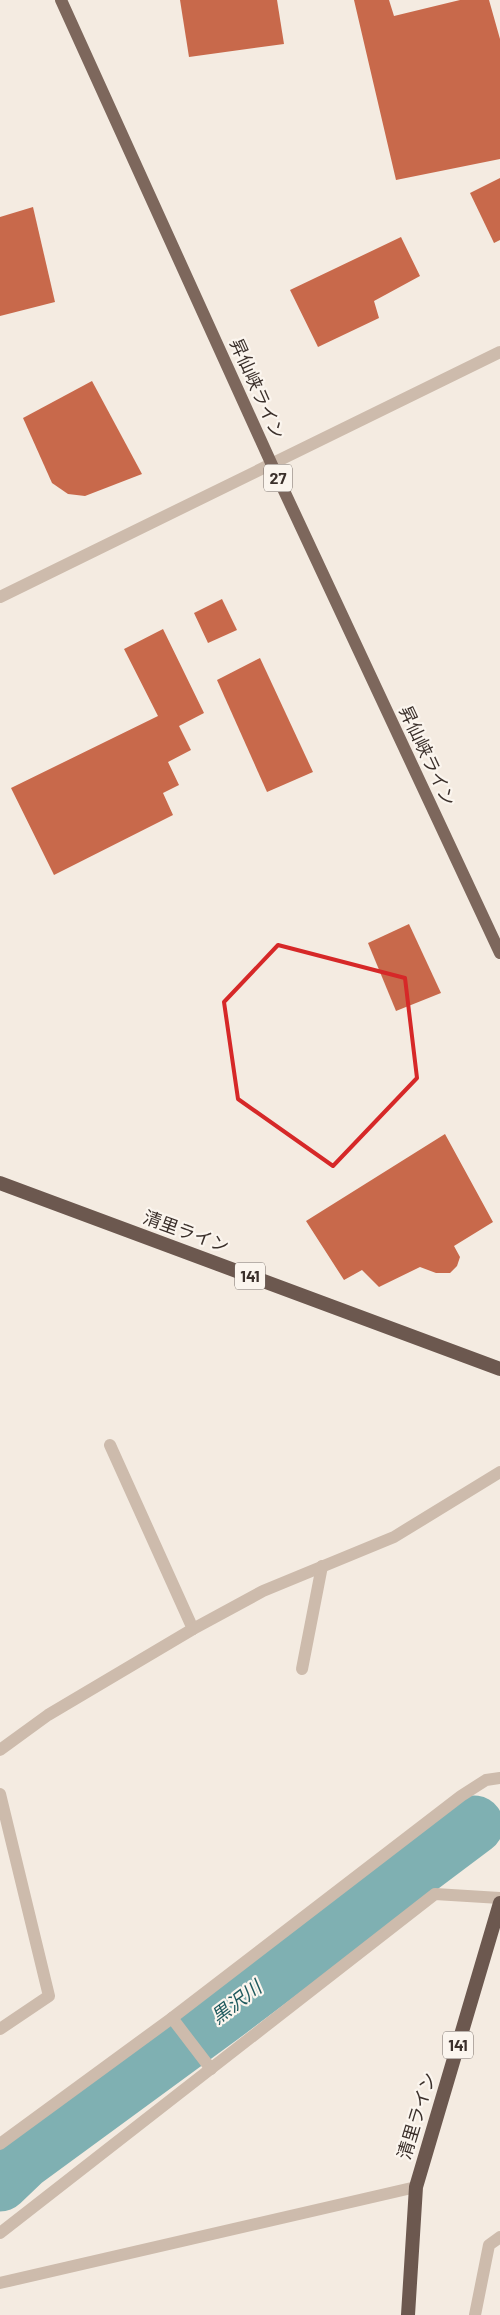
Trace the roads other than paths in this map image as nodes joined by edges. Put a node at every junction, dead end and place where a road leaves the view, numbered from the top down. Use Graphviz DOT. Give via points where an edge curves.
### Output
graph roads {
  1 [pos="61,0"];
  2 [pos="500,352"];
  3 [pos="272,465"];
  4 [pos="0,597"];
  5 [pos="500,953"];
  6 [pos="0,1183"];
  7 [pos="500,1369"];
  8 [pos="110,1445"];
  9 [pos="500,1472"];
  10 [pos="322,1566"];
  11 [pos="193,1629"];
  12 [pos="302,1669"];
  13 [pos="0,1750"];
  14 [pos="500,1778"];
  15 [pos="0,1794"];
  16 [pos="500,1898"];
  17 [pos="500,1903"];
  18 [pos="172,2018"];
  19 [pos="0,2029"];
  20 [pos="211,2069"];
  21 [pos="0,2144"];
  22 [pos="416,2187"];
  23 [pos="0,2232"];
  24 [pos="500,2237"];
  25 [pos="0,2283"];
  26 [pos="408,2315"];
  27 [pos="475,2315"];
  1 -- 3 [label="main road, 昇仙峡ライン / 27"];
  2 -- 3 [label="street"];
  3 -- 4 [label="street"];
  3 -- 5 [label="main road, 昇仙峡ライン / 27"];
  6 -- 7 [label="highway, 清里ライン / 141"];
  8 -- 11 [label="street"];
  9 -- 10 [label="street" via="394,1537"];
  10 -- 11 [label="street" via="262,1591"];
  10 -- 12 [label="street"];
  11 -- 13 [label="street" via="48,1714"];
  14 -- 18 [label="street" via="486,1780 462,1796"];
  15 -- 19 [label="street" via="49,1996"];
  16 -- 20 [label="street" via="435,1894"];
  17 -- 22 [label="highway, 清里ライン / 141"];
  18 -- 20 [label="street"];
  18 -- 21 [label="street"];
  20 -- 23 [label="street"];
  22 -- 25 [label="street"];
  22 -- 26 [label="highway, 清里ライン / 141"];
  24 -- 27 [label="street" via="489,2245"];
}
